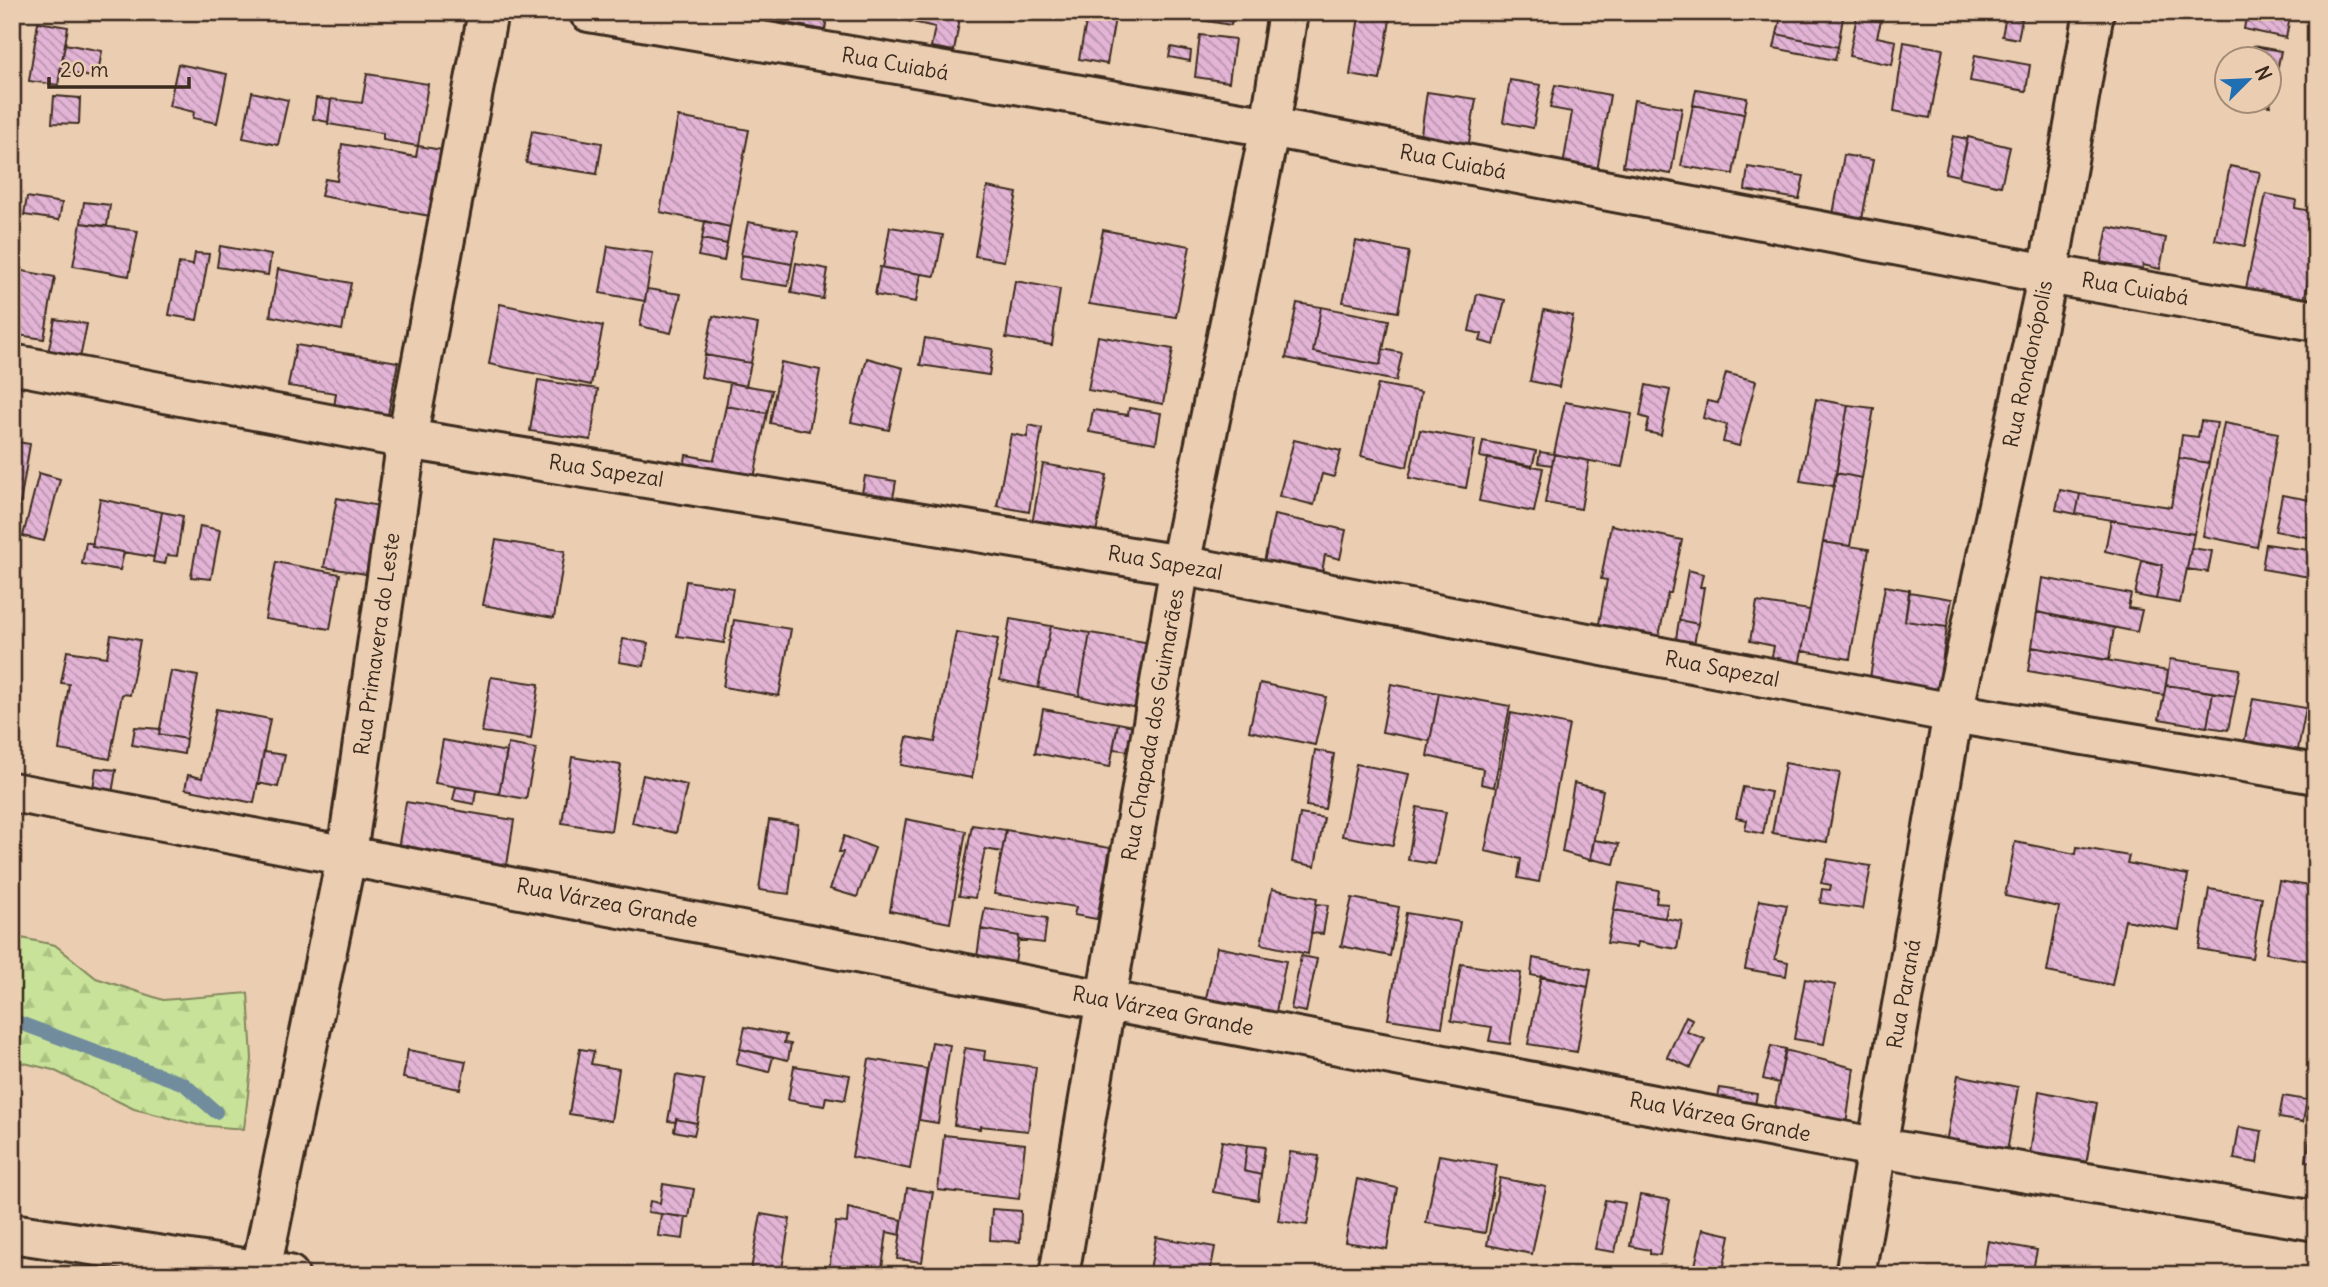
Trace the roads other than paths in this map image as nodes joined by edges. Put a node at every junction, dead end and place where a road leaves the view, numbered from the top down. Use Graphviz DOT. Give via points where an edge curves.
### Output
graph roads {
  1 [pos="488,12"];
  2 [pos="589,12"];
  3 [pos="1288,12"];
  4 [pos="2094,12"];
  5 [pos="1270,127"];
  6 [pos="2048,274"];
  7 [pos="2316,321"];
  8 [pos="12,364"];
  9 [pos="407,439"];
  10 [pos="1180,565"];
  11 [pos="1953,713"];
  12 [pos="2316,774"];
  13 [pos="12,792"];
  14 [pos="347,852"];
  15 [pos="1107,1000"];
  16 [pos="1877,1147"];
  17 [pos="2316,1221"];
  18 [pos="12,1233"];
  19 [pos="270,1273"];
  20 [pos="1059,1275"];
  21 [pos="1855,1275"];
  1 -- 9 [label="street, Rua Primavera do Leste"];
  2 -- 5 [label="street, Rua Cuiabá"];
  3 -- 5 [label="street, Rua Chapada dos Guimarães"];
  4 -- 6 [label="street, Rua Rondonópolis"];
  5 -- 6 [label="street, Rua Cuiabá"];
  5 -- 10 [label="street, Rua Chapada dos Guimarães"];
  6 -- 7 [label="street, Rua Cuiabá"];
  6 -- 11 [label="street, Rua Rondonópolis"];
  8 -- 9 [label="street, Rua Sapezal"];
  9 -- 10 [label="street, Rua Sapezal"];
  9 -- 14 [label="street, Rua Primavera do Leste"];
  10 -- 11 [label="street, Rua Sapezal"];
  10 -- 15 [label="street, Rua Chapada dos Guimarães"];
  11 -- 12 [label="street, Rua Sapezal"];
  11 -- 16 [label="street, Rua Paraná"];
  13 -- 14 [label="street, Rua Várzea Grande"];
  14 -- 15 [label="street, Rua Várzea Grande"];
  14 -- 19 [label="street, Rua Primavera do Leste"];
  15 -- 16 [label="street, Rua Várzea Grande"];
  15 -- 20 [label="street, Rua Chapada dos Guimarães"];
  16 -- 17 [label="street, Rua Várzea Grande"];
  16 -- 21 [label="street, Rua Paraná"];
  18 -- 19 [label="street"];
}
